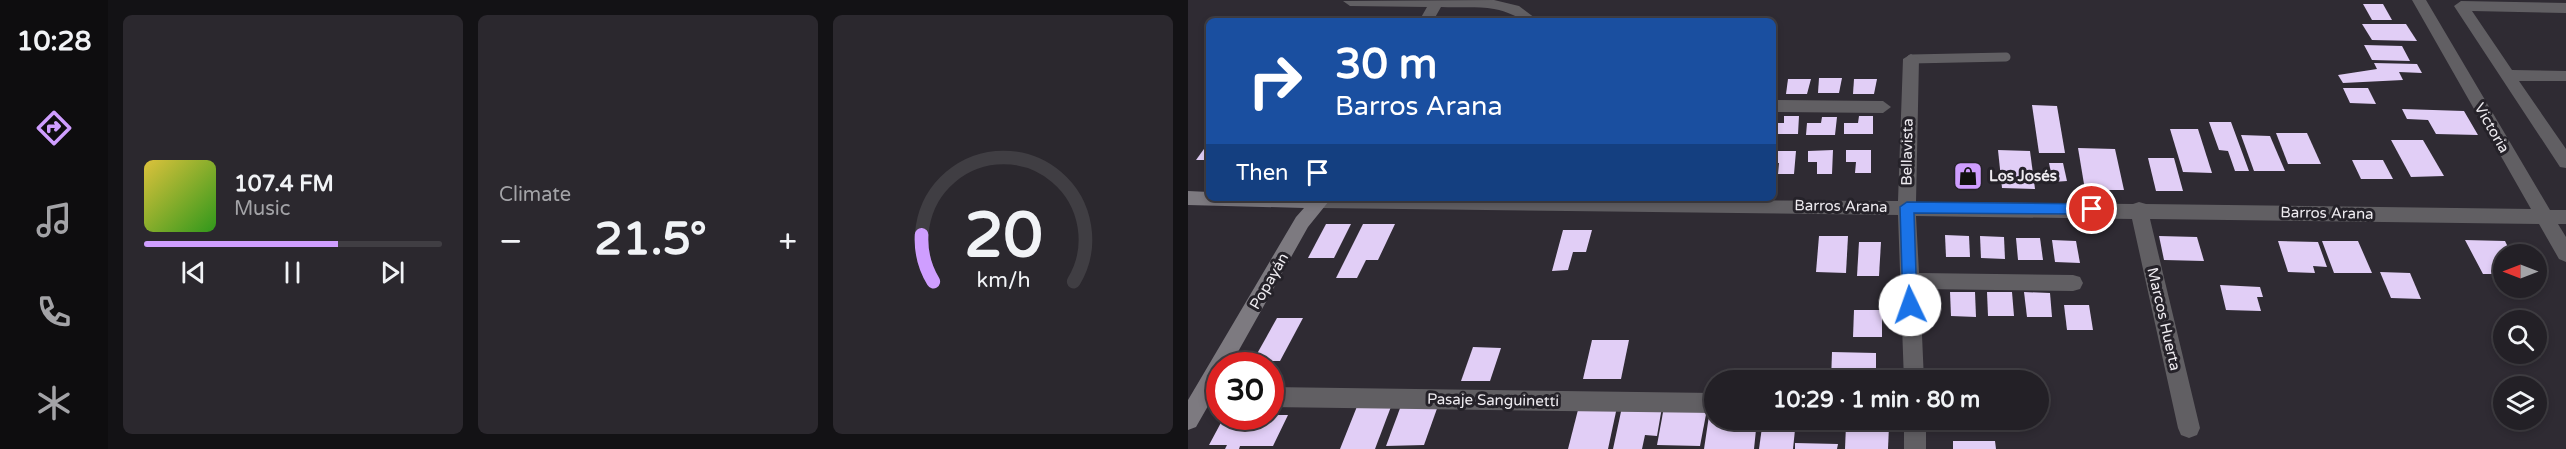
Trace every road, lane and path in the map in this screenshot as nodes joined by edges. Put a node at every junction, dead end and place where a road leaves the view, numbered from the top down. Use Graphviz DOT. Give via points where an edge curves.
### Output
graph roads {
  1 [pos="2419,0"];
  2 [pos="1350,1"];
  3 [pos="1437,1"];
  4 [pos="2566,8"];
  5 [pos="1428,18"];
  6 [pos="1528,18"];
  7 [pos="2006,57"];
  8 [pos="1911,59"];
  9 [pos="2508,75"];
  10 [pos="2566,76"];
  11 [pos="1776,106"];
  12 [pos="1883,107"];
  13 [pos="2564,154"];
  14 [pos="1188,198"];
  15 [pos="1206,198"];
  16 [pos="1319,201"];
  17 [pos="1556,201"];
  18 [pos="1907,207"];
  19 [pos="2139,209"];
  20 [pos="2543,216"];
  21 [pos="2566,217"];
  22 [pos="2566,254"];
  23 [pos="1909,281"];
  24 [pos="2073,284"];
  25 [pos="1234,352"];
  26 [pos="1913,370"];
  27 [pos="1284,397"];
  28 [pos="1206,401"];
  29 [pos="1704,403"];
  30 [pos="1188,420"];
  31 [pos="2189,429"];
  32 [pos="1915,430"];
  33 [pos="1915,449"];
  1 -- 20 [label="street, Victoria"];
  2 -- 3 [label="street"];
  3 -- 5 [label="street"];
  3 -- 6 [label="street" via="1492,4 1514,9"];
  4 -- 9 [label="street" via="2461,6"];
  7 -- 8 [label="lane"];
  8 -- 18 [label="street, Bellavista"];
  9 -- 10 [label="street"];
  9 -- 13 [label="street"];
  11 -- 12 [label="street"];
  14 -- 15 [label="main road, Barros Arana"];
  16 -- 25 [label="main road, Popayán" via="1302,222"];
  17 -- 18 [label="street, Barros Arana"];
  18 -- 19 [label="street, Barros Arana"];
  18 -- 23 [label="street, Bellavista"];
  19 -- 20 [label="street, Barros Arana"];
  19 -- 31 [label="street, Marcos Huerta"];
  20 -- 21 [label="street, Barros Arana"];
  20 -- 22 [label="street, Victoria"];
  23 -- 24 [label="street"];
  23 -- 26 [label="street, Bellavista"];
  27 -- 29 [label="street, Pasaje Sanguinetti"];
  28 -- 30 [label="main road, Popayán"];
  32 -- 33 [label="street"];
}
